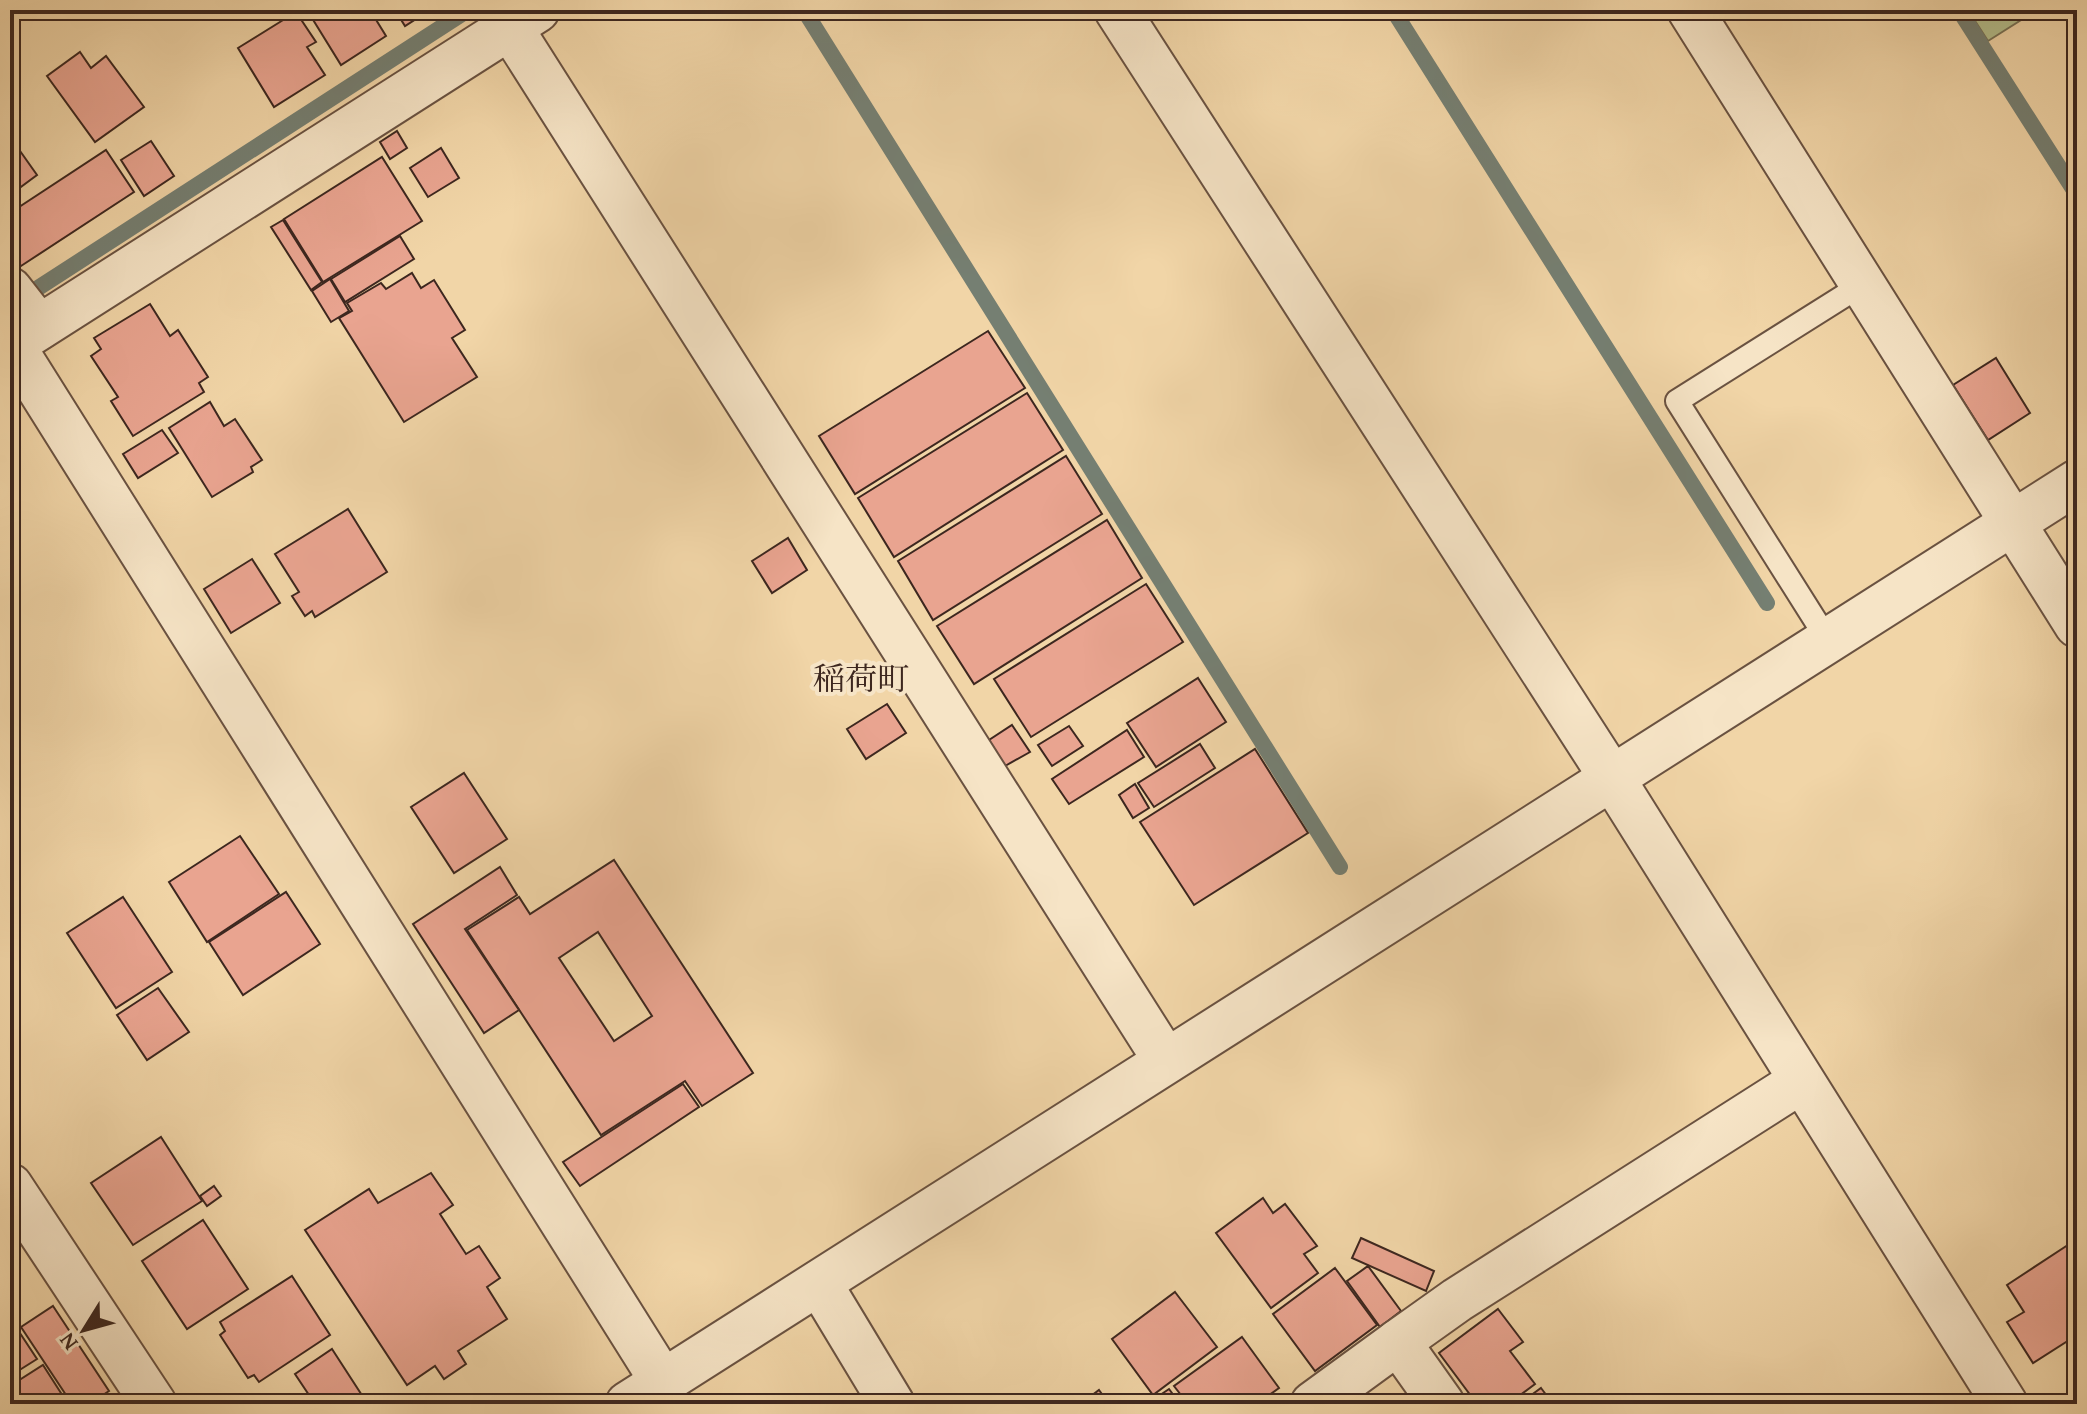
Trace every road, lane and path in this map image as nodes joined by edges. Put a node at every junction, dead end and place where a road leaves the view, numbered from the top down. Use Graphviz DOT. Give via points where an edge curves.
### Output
graph roads {
  1 [pos="1117,10"];
  2 [pos="1690,10"];
  3 [pos="515,16"];
  4 [pos="1863,284"];
  5 [pos="10,290"];
  6 [pos="20,339"];
  7 [pos="2077,482"];
  8 [pos="2013,522"];
  9 [pos="2077,625"];
  10 [pos="1829,642"];
  11 [pos="1612,778"];
  12 [pos="1166,1061"];
  13 [pos="1801,1081"];
  14 [pos="10,1186"];
  15 [pos="819,1283"];
  16 [pos="1398,1342"];
  17 [pos="645,1393"];
  18 [pos="154,1404"];
  19 [pos="892,1404"];
  20 [pos="1313,1404"];
  21 [pos="1442,1404"];
  22 [pos="2005,1404"];
  1 -- 11 [label="street"];
  2 -- 4 [label="street"];
  3 -- 6 [label="street"];
  3 -- 12 [label="street"];
  4 -- 8 [label="street"];
  4 -- 10 [label="lane" via="1677,401"];
  5 -- 6 [label="street"];
  6 -- 17 [label="street"];
  7 -- 8 [label="street"];
  8 -- 9 [label="street"];
  8 -- 10 [label="street"];
  10 -- 11 [label="street"];
  11 -- 12 [label="street"];
  11 -- 13 [label="street"];
  12 -- 15 [label="street"];
  13 -- 16 [label="street"];
  13 -- 22 [label="street"];
  14 -- 18 [label="street"];
  15 -- 17 [label="street"];
  15 -- 19 [label="street"];
  16 -- 20 [label="street"];
  16 -- 21 [label="street"];
}
